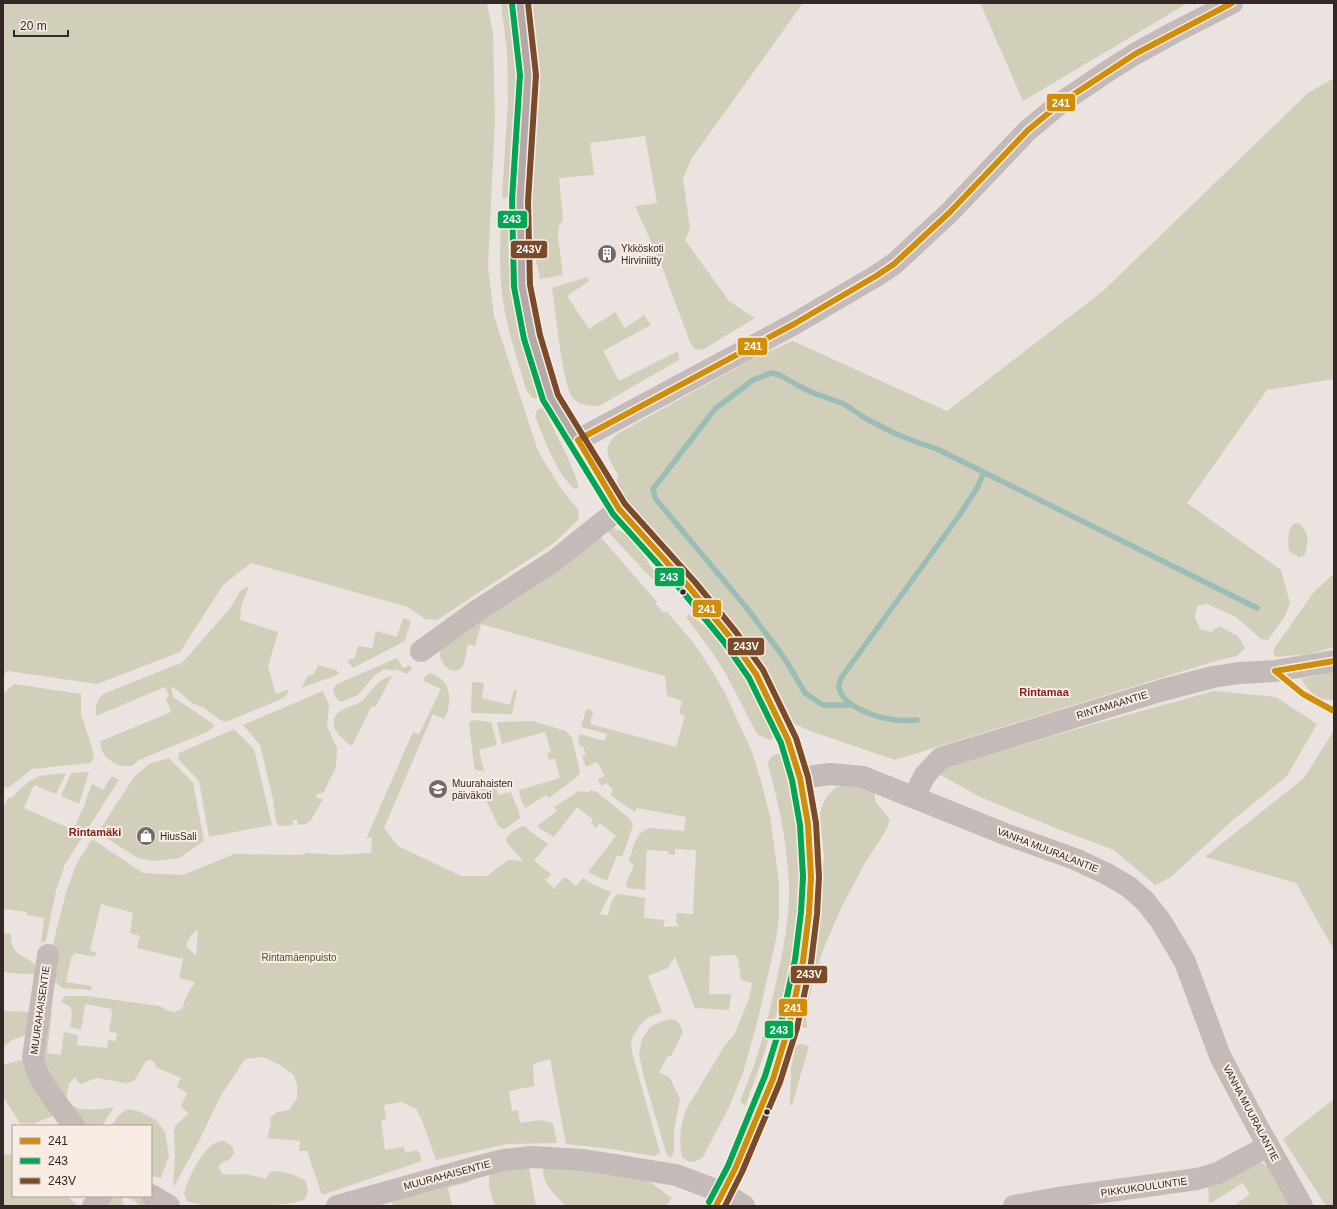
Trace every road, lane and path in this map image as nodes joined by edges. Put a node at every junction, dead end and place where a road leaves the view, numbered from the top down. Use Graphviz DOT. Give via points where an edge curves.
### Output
graph roads {
  1 [pos="520,3"];
  2 [pos="1225,4"];
  3 [pos="578,440"];
  4 [pos="619,509"];
  5 [pos="421,651"];
  6 [pos="1334,661"];
  7 [pos="800,778"];
  8 [pos="914,797"];
  9 [pos="48,954"];
  10 [pos="73,1125"];
  11 [pos="1268,1146"];
  12 [pos="152,1196"];
  13 [pos="100,1197"];
  14 [pos="720,1199"];
  15 [pos="92,1206"];
  16 [pos="169,1206"];
  17 [pos="337,1206"];
  18 [pos="744,1206"];
  19 [pos="1014,1206"];
  20 [pos="1302,1206"];
  1 -- 3 [label="main road" via="528,75 520,201 522,286 532,336 551,398"];
  2 -- 3 [label="street" via="1108,71 1062,102 1028,130 950,212 894,264 794,324"];
  3 -- 4 [label="main road"];
  4 -- 5 [label="street" via="554,561 478,610"];
  4 -- 7 [label="main road" via="689,587 756,674 788,740"];
  6 -- 8 [label="street, RINTAMAANTIE" via="1275,671 1213,677 941,758 925,775"];
  7 -- 8 [label="street, VANHA MUURALANTIE" via="830,774 863,777"];
  7 -- 14 [label="main road" via="808,824 811,876 803,961 773,1079"];
  8 -- 11 [label="street, VANHA MUURALANTIE" via="1075,859 1129,887 1145,901 1160,920 1185,962 1220,1056"];
  9 -- 10 [label="street, MUURAHAISENTIE" via="33,1057 34,1066"];
  11 -- 19 [label="street, PIKKUKOULUNTIE" via="1218,1173 1197,1179"];
  11 -- 20 [label="street, VANHA MUURALANTIE"];
  12 -- 16 [label="street"];
  13 -- 15 [label="street"];
  14 -- 17 [label="street, MUURAHAISENTIE" via="676,1175 584,1160 532,1157 504,1160 472,1168"];
  14 -- 18 [label="street, MUURAHAISENTIE"];
}
